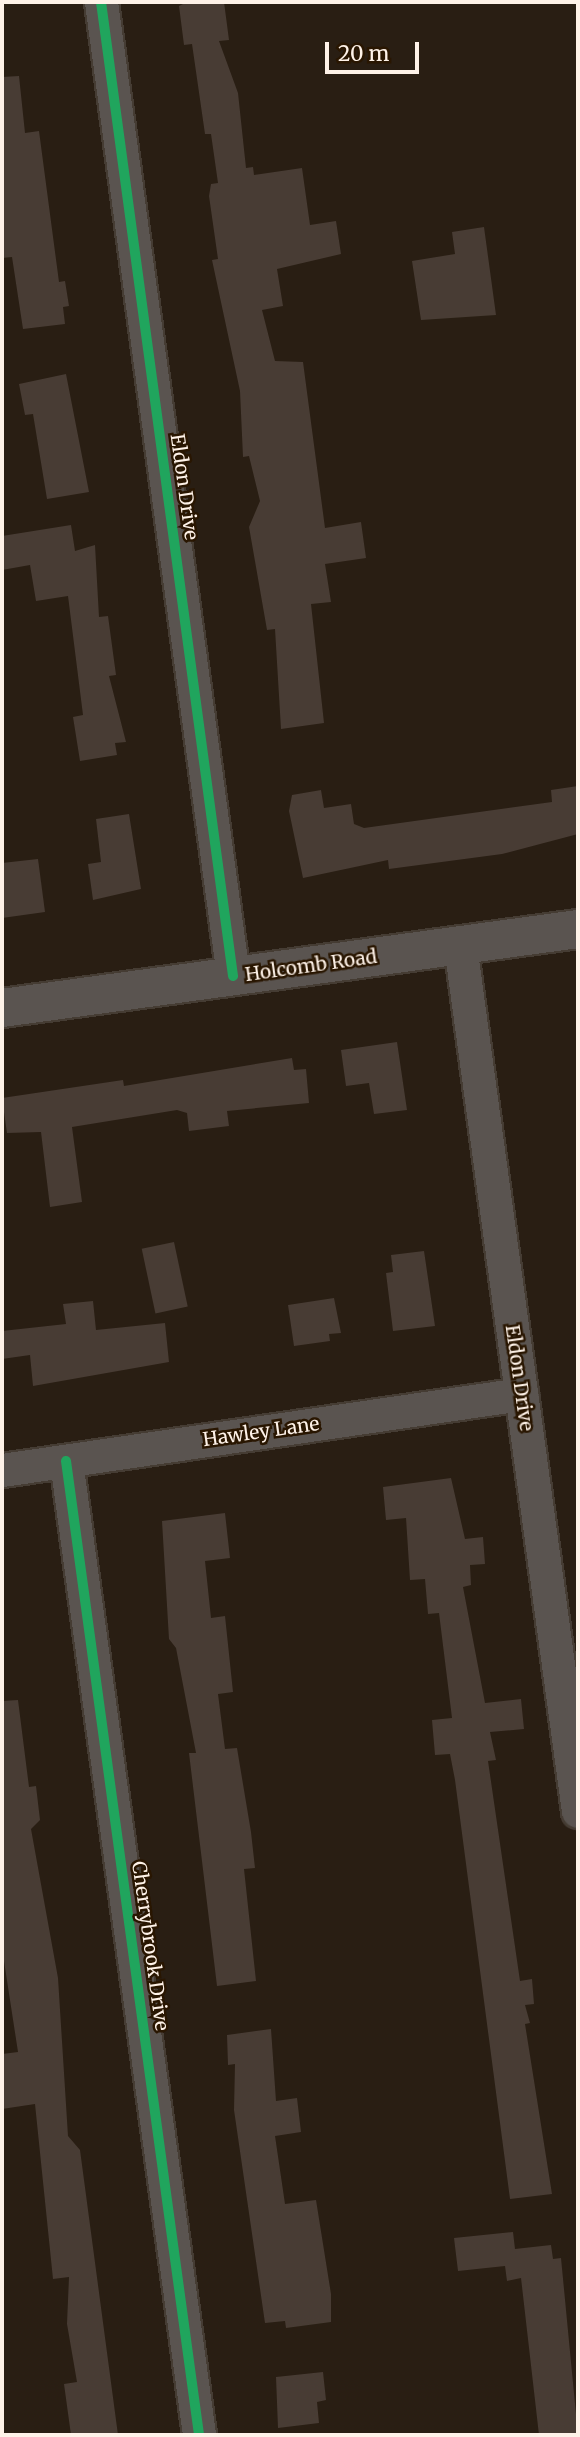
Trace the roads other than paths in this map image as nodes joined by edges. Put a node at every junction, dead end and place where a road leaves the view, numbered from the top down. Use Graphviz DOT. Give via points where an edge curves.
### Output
graph roads {
  1 [pos="102,2"];
  2 [pos="578,929"];
  3 [pos="460,945"];
  4 [pos="233,976"];
  5 [pos="2,1008"];
  6 [pos="521,1394"];
  7 [pos="66,1461"];
  8 [pos="2,1471"];
  9 [pos="578,1811"];
  10 [pos="199,2435"];
  1 -- 4 [label="street, Eldon Drive"];
  2 -- 3 [label="street, Holcomb Road"];
  3 -- 4 [label="street, Holcomb Road"];
  3 -- 6 [label="street, Eldon Drive"];
  4 -- 5 [label="street, Holcomb Road"];
  6 -- 7 [label="street, Hawley Lane"];
  6 -- 9 [label="street, Eldon Drive"];
  7 -- 8 [label="street, Hawley Lane"];
  7 -- 10 [label="street, Cherrybrook Drive"];
}
